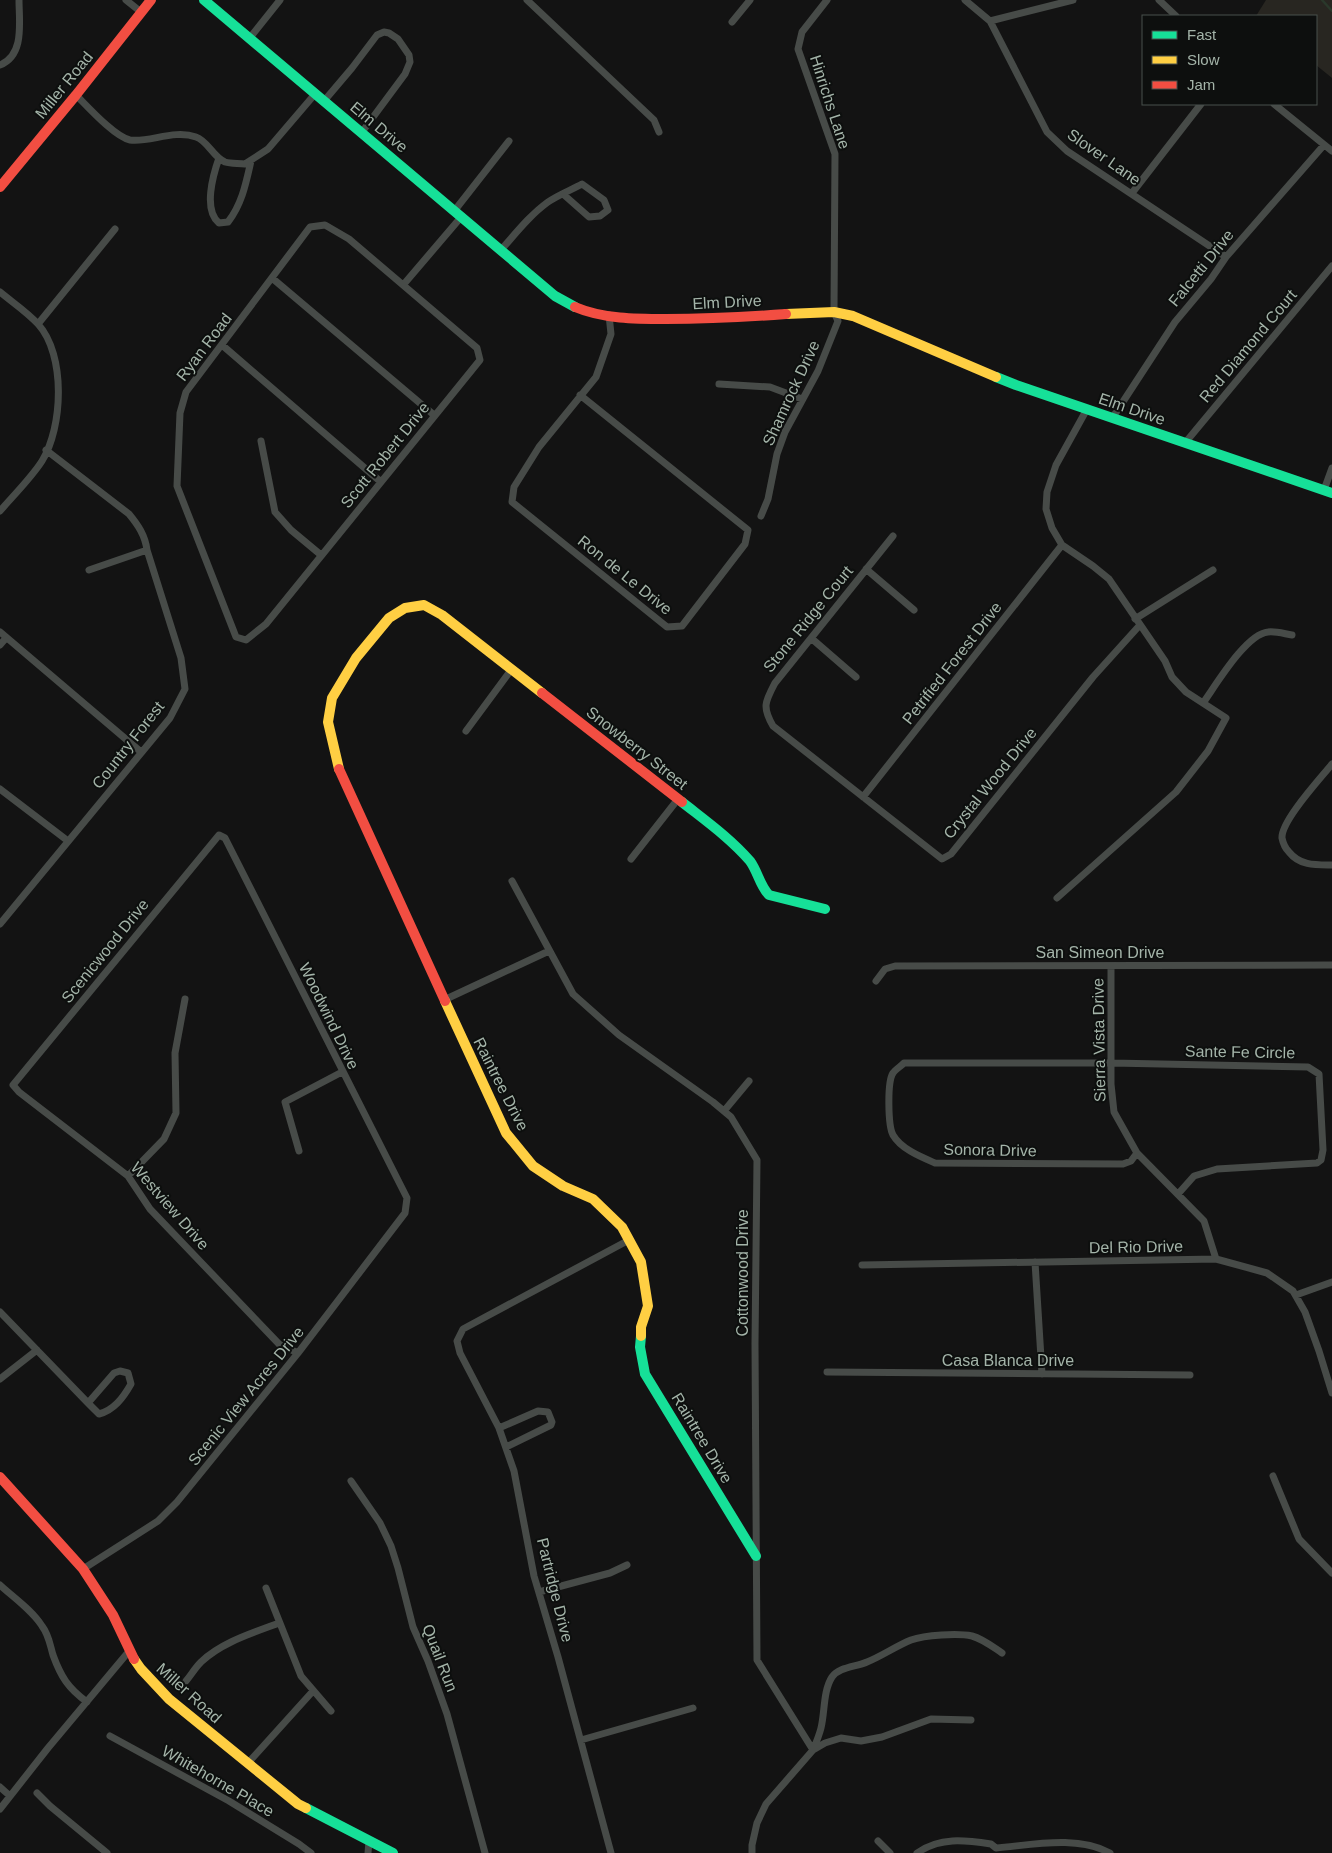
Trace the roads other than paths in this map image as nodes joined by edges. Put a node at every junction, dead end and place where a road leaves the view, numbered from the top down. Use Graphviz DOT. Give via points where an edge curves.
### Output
graph roads {
  1 [pos="19,0"];
  2 [pos="126,0"];
  3 [pos="151,0"];
  4 [pos="204,0"];
  5 [pos="280,0"];
  6 [pos="527,0"];
  7 [pos="750,0"];
  8 [pos="827,0"];
  9 [pos="965,0"];
  10 [pos="1073,0"];
  11 [pos="1159,0"];
  12 [pos="141,12"];
  13 [pos="1175,15"];
  14 [pos="990,21"];
  15 [pos="732,22"];
  16 [pos="250,39"];
  17 [pos="0,65"];
  18 [pos="76,96"];
  19 [pos="320,97"];
  20 [pos="1200,105"];
  21 [pos="1275,105"];
  22 [pos="362,132"];
  23 [pos="659,132"];
  24 [pos="509,141"];
  25 [pos="1324,145"];
  26 [pos="1332,151"];
  27 [pos="219,158"];
  28 [pos="251,161"];
  29 [pos="0,187"];
  30 [pos="1132,193"];
  31 [pos="563,194"];
  32 [pos="458,213"];
  33 [pos="115,229"];
  34 [pos="501,250"];
  35 [pos="1226,258"];
  36 [pos="1332,266"];
  37 [pos="272,278"];
  38 [pos="404,284"];
  39 [pos="0,292"];
  40 [pos="834,312"];
  41 [pos="608,316"];
  42 [pos="38,324"];
  43 [pos="222,345"];
  44 [pos="719,384"];
  45 [pos="580,395"];
  46 [pos="802,399"];
  47 [pos="1087,409"];
  48 [pos="434,415"];
  49 [pos="1113,417"];
  50 [pos="262,441"];
  51 [pos="1185,443"];
  52 [pos="46,450"];
  53 [pos="1332,468"];
  54 [pos="380,482"];
  55 [pos="1328,491"];
  56 [pos="0,511"];
  57 [pos="761,516"];
  58 [pos="893,536"];
  59 [pos="1062,545"];
  60 [pos="147,550"];
  61 [pos="321,555"];
  62 [pos="866,569"];
  63 [pos="89,570"];
  64 [pos="1213,570"];
  65 [pos="424,605"];
  66 [pos="914,610"];
  67 [pos="1137,622"];
  68 [pos="0,632"];
  69 [pos="1292,635"];
  70 [pos="236,637"];
  71 [pos="6,638"];
  72 [pos="811,638"];
  73 [pos="0,645"];
  74 [pos="512,670"];
  75 [pos="856,677"];
  76 [pos="1203,703"];
  77 [pos="773,726"];
  78 [pos="466,731"];
  79 [pos="141,752"];
  80 [pos="1332,764"];
  81 [pos="0,789"];
  82 [pos="863,797"];
  83 [pos="678,799"];
  84 [pos="218,835"];
  85 [pos="68,841"];
  86 [pos="631,858"];
  87 [pos="1332,865"];
  88 [pos="512,881"];
  89 [pos="1057,898"];
  90 [pos="825,909"];
  91 [pos="0,924"];
  92 [pos="549,950"];
  93 [pos="1332,965"];
  94 [pos="1111,966"];
  95 [pos="876,981"];
  96 [pos="185,999"];
  97 [pos="444,1000"];
  98 [pos="1112,1063"];
  99 [pos="342,1072"];
  100 [pos="749,1081"];
  101 [pos="13,1085"];
  102 [pos="724,1111"];
  103 [pos="299,1151"];
  104 [pos="1137,1153"];
  105 [pos="128,1176"];
  106 [pos="1178,1194"];
  107 [pos="405,1213"];
  108 [pos="629,1240"];
  109 [pos="1216,1259"];
  110 [pos="1035,1262"];
  111 [pos="862,1265"];
  112 [pos="1332,1282"];
  113 [pos="1296,1295"];
  114 [pos="0,1312"];
  115 [pos="37,1350"];
  116 [pos="298,1353"];
  117 [pos="827,1372"];
  118 [pos="1042,1374"];
  119 [pos="1190,1375"];
  120 [pos="0,1379"];
  121 [pos="1331,1388"];
  122 [pos="88,1403"];
  123 [pos="499,1428"];
  124 [pos="506,1447"];
  125 [pos="1273,1476"];
  126 [pos="0,1477"];
  127 [pos="351,1481"];
  128 [pos="756,1556"];
  129 [pos="627,1565"];
  130 [pos="1330,1568"];
  131 [pos="83,1569"];
  132 [pos="0,1585"];
  133 [pos="266,1588"];
  134 [pos="539,1592"];
  135 [pos="279,1623"];
  136 [pos="130,1650"];
  137 [pos="1002,1653"];
  138 [pos="186,1681"];
  139 [pos="313,1691"];
  140 [pos="87,1702"];
  141 [pos="693,1708"];
  142 [pos="331,1711"];
  143 [pos="971,1720"];
  144 [pos="110,1736"];
  145 [pos="580,1740"];
  146 [pos="813,1750"];
  147 [pos="248,1763"];
  148 [pos="0,1787"];
  149 [pos="37,1793"];
  150 [pos="10,1796"];
  151 [pos="0,1809"];
  152 [pos="369,1841"];
  153 [pos="878,1841"];
  154 [pos="996,1850"];
  155 [pos="108,1853"];
  156 [pos="310,1853"];
  157 [pos="368,1853"];
  158 [pos="392,1853"];
  159 [pos="485,1853"];
  160 [pos="611,1853"];
  161 [pos="752,1853"];
  162 [pos="890,1853"];
  163 [pos="917,1853"];
  164 [pos="1110,1853"];
  1 -- 17 [label="street" via="20,43 8,62"];
  2 -- 12 [label="street"];
  3 -- 12 [label="street, Miller Road"];
  4 -- 16 [label="street, Elm Drive"];
  5 -- 16 [label="street"];
  6 -- 23 [label="street" via="654,120"];
  7 -- 15 [label="street"];
  8 -- 40 [label="street, Hinrichs Lane" via="802,32 798,49 835,154"];
  9 -- 14 [label="street, Slover Lane"];
  10 -- 14 [label="street"];
  11 -- 13 [label="street"];
  12 -- 18 [label="street, Miller Road"];
  14 -- 30 [label="street, Slover Lane" via="1047,132 1067,151"];
  16 -- 19 [label="street, Elm Drive"];
  18 -- 27 [label="street" via="129,140 179,135 196,137"];
  18 -- 29 [label="street, Miller Road"];
  19 -- 22 [label="street, Elm Drive"];
  19 -- 22 [label="street" via="377,35 384,32 398,39 410,55 410,62 405,74"];
  19 -- 28 [label="street" via="280,138"];
  20 -- 30 [label="street"];
  21 -- 25 [label="street"];
  22 -- 32 [label="street, Elm Drive"];
  24 -- 32 [label="street"];
  25 -- 26 [label="street"];
  25 -- 35 [label="street, Falcetti Drive"];
  27 -- 28 [label="street" via="245,164"];
  27 -- 28 [label="street" via="211,205 212,215 219,223 228,222 238,206"];
  30 -- 35 [label="street, Slover Lane"];
  31 -- 31 [label="street" via="590,217 600,216 608,210 604,200 582,184"];
  31 -- 34 [label="street" via="531,217"];
  32 -- 34 [label="street, Elm Drive"];
  32 -- 38 [label="street"];
  33 -- 42 [label="street"];
  34 -- 41 [label="street, Elm Drive" via="555,296 588,312"];
  35 -- 49 [label="street, Falcetti Drive" via="1175,322"];
  36 -- 51 [label="street, Red Diamond Court"];
  37 -- 38 [label="street, Ryan Road" via="310,227 325,225 349,239"];
  37 -- 43 [label="street, Ryan Road"];
  37 -- 48 [label="street"];
  38 -- 48 [label="street, Scott Robert Drive" via="477,348 480,360"];
  39 -- 42 [label="street"];
  40 -- 41 [label="street, Elm Drive" via="697,319"];
  40 -- 46 [label="street, Shamrock Drive" via="838,321 818,371"];
  40 -- 47 [label="street, Elm Drive" via="852,316 1016,385"];
  41 -- 45 [label="street, Ron de Le Drive" via="610,334 596,377"];
  42 -- 52 [label="street" via="56,360 59,393 56,422"];
  43 -- 54 [label="street"];
  43 -- 70 [label="street, Ryan Road" via="186,392 180,413 177,486"];
  44 -- 46 [label="street" via="770,387"];
  45 -- 45 [label="street, Ron de Le Drive" via="748,530 745,544 682,626 667,627 512,502 514,486 539,447"];
  46 -- 57 [label="street, Shamrock Drive" via="777,454 768,499"];
  47 -- 49 [label="street, Elm Drive"];
  47 -- 59 [label="street" via="1056,465 1047,492 1046,509"];
  48 -- 54 [label="street, Scott Robert Drive"];
  49 -- 51 [label="street, Elm Drive"];
  50 -- 61 [label="street" via="275,512"];
  51 -- 55 [label="street, Elm Drive"];
  52 -- 56 [label="street" via="42,461"];
  52 -- 60 [label="street, Country Forest" via="130,514 140,527"];
  53 -- 55 [label="street"];
  54 -- 61 [label="street, Scott Robert Drive"];
  58 -- 62 [label="street, Stone Ridge Court"];
  59 -- 67 [label="street" via="1109,579"];
  59 -- 82 [label="street, Petrified Forest Drive"];
  60 -- 63 [label="street"];
  60 -- 79 [label="street, Country Forest" via="181,658 185,689 170,718"];
  61 -- 70 [label="street, Scott Robert Drive" via="266,624 246,640"];
  62 -- 66 [label="street"];
  62 -- 72 [label="street, Stone Ridge Court"];
  64 -- 67 [label="street"];
  65 -- 74 [label="street, Snowberry Street" via="442,614"];
  65 -- 97 [label="street, Raintree Drive" via="405,608 389,618 356,658 332,698 328,722 337,765"];
  67 -- 76 [label="street" via="1172,676 1186,692"];
  67 -- 82 [label="street, Crystal Wood Drive" via="951,854 942,859"];
  68 -- 71 [label="street"];
  69 -- 76 [label="street" via="1267,632 1252,639"];
  71 -- 73 [label="street"];
  71 -- 79 [label="street"];
  72 -- 75 [label="street"];
  72 -- 77 [label="street, Stone Ridge Court" via="767,698 764,709"];
  74 -- 78 [label="street"];
  74 -- 83 [label="street, Snowberry Street"];
  76 -- 89 [label="street" via="1226,718 1208,751 1176,792"];
  77 -- 82 [label="street, Crystal Wood Drive"];
  79 -- 85 [label="street, Country Forest"];
  80 -- 87 [label="street" via="1294,811 1282,838 1296,860 1310,865"];
  81 -- 85 [label="street"];
  83 -- 86 [label="street"];
  83 -- 90 [label="street, Snowberry Street" via="722,833 751,863 769,895"];
  84 -- 99 [label="street, Woodwind Drive" via="225,838"];
  84 -- 101 [label="street, Scenicwood Drive"];
  85 -- 91 [label="street, Country Forest"];
  88 -- 92 [label="street, Cottonwood Drive"];
  92 -- 97 [label="street"];
  92 -- 102 [label="street, Cottonwood Drive" via="573,994 589,1010 618,1035"];
  93 -- 94 [label="street, San Simeon Drive"];
  94 -- 95 [label="street, San Simeon Drive" via="895,966 885,969"];
  94 -- 98 [label="street, Sierra Vista Drive"];
  96 -- 105 [label="street" via="175,1053 176,1113 164,1139"];
  97 -- 108 [label="street, Raintree Drive" via="506,1133 533,1166 563,1186 593,1199 622,1228"];
  98 -- 104 [label="street, Sierra Vista Drive" via="1110,1084 1114,1112"];
  98 -- 104 [label="street, Sonora Drive" via="904,1064 893,1072 890,1080 888,1100 893,1135 909,1151 935,1163 1123,1164 1131,1161"];
  98 -- 106 [label="street, Sante Fe Circle" via="1308,1067 1319,1074 1321,1160 1317,1163 1217,1169 1194,1176"];
  99 -- 103 [label="street" via="285,1102"];
  99 -- 107 [label="street, Woodwind Drive" via="407,1198"];
  100 -- 102 [label="street"];
  101 -- 105 [label="street, Westview Drive"];
  102 -- 128 [label="street, Cottonwood Drive" via="757,1160"];
  104 -- 106 [label="street, Sierra Vista Drive"];
  105 -- 116 [label="street, Westview Drive" via="150,1210 278,1344"];
  106 -- 109 [label="street, Sierra Vista Drive" via="1204,1221"];
  107 -- 116 [label="street, Scenic View Acres Drive"];
  108 -- 123 [label="street, Partridge Drive" via="463,1329 457,1341 460,1353"];
  108 -- 128 [label="street, Raintree Drive" via="641,1262 648,1306 641,1326 640,1347 645,1374"];
  109 -- 110 [label="street, Del Rio Drive"];
  109 -- 113 [label="street, Del Rio Drive" via="1267,1273"];
  110 -- 111 [label="street, Del Rio Drive"];
  110 -- 118 [label="street"];
  112 -- 113 [label="street"];
  113 -- 121 [label="street, Del Rio Drive"];
  114 -- 115 [label="street"];
  115 -- 120 [label="street"];
  115 -- 122 [label="street"];
  116 -- 131 [label="street, Scenic View Acres Drive" via="178,1502 158,1522"];
  117 -- 118 [label="street, Casa Blanca Drive"];
  118 -- 119 [label="street, Casa Blanca Drive"];
  122 -- 122 [label="street" via="99,1414 108,1412 131,1384 128,1373 114,1373"];
  123 -- 124 [label="street, Partridge Drive"];
  123 -- 124 [label="street" via="538,1411 548,1412 552,1422"];
  124 -- 134 [label="street, Partridge Drive"];
  125 -- 130 [label="street" via="1299,1538"];
  126 -- 131 [label="street, Miller Road"];
  127 -- 159 [label="street, Quail Run" via="380,1523 391,1546 413,1627 447,1714"];
  128 -- 146 [label="street, Cottonwood Drive" via="757,1660"];
  129 -- 134 [label="street" via="610,1573"];
  131 -- 136 [label="street, Miller Road" via="113,1615"];
  132 -- 140 [label="street" via="42,1625 63,1679"];
  133 -- 135 [label="street"];
  134 -- 145 [label="street, Partridge Drive"];
  135 -- 138 [label="street" via="221,1648 202,1662"];
  135 -- 139 [label="street" via="301,1676"];
  136 -- 140 [label="street"];
  136 -- 147 [label="street, Miller Road" via="141,1668 169,1698"];
  137 -- 146 [label="street" via="972,1636 932,1637 912,1640 877,1658 834,1674 828,1684 821,1730"];
  139 -- 142 [label="street"];
  139 -- 147 [label="street"];
  140 -- 150 [label="street"];
  141 -- 145 [label="street"];
  143 -- 146 [label="street" via="931,1719 882,1738 861,1741 841,1738"];
  144 -- 156 [label="street, Whitehorne Place" via="229,1801"];
  145 -- 160 [label="street, Partridge Drive"];
  146 -- 161 [label="street" via="766,1804 757,1823"];
  147 -- 152 [label="street, Miller Road" via="298,1804"];
  148 -- 150 [label="street"];
  149 -- 155 [label="street"];
  150 -- 151 [label="street"];
  152 -- 157 [label="street"];
  152 -- 158 [label="street, Miller Road"];
  153 -- 162 [label="street"];
  154 -- 163 [label="street" via="991,1844 949,1840 928,1845"];
  154 -- 164 [label="street" via="1058,1843 1083,1844"];
}
